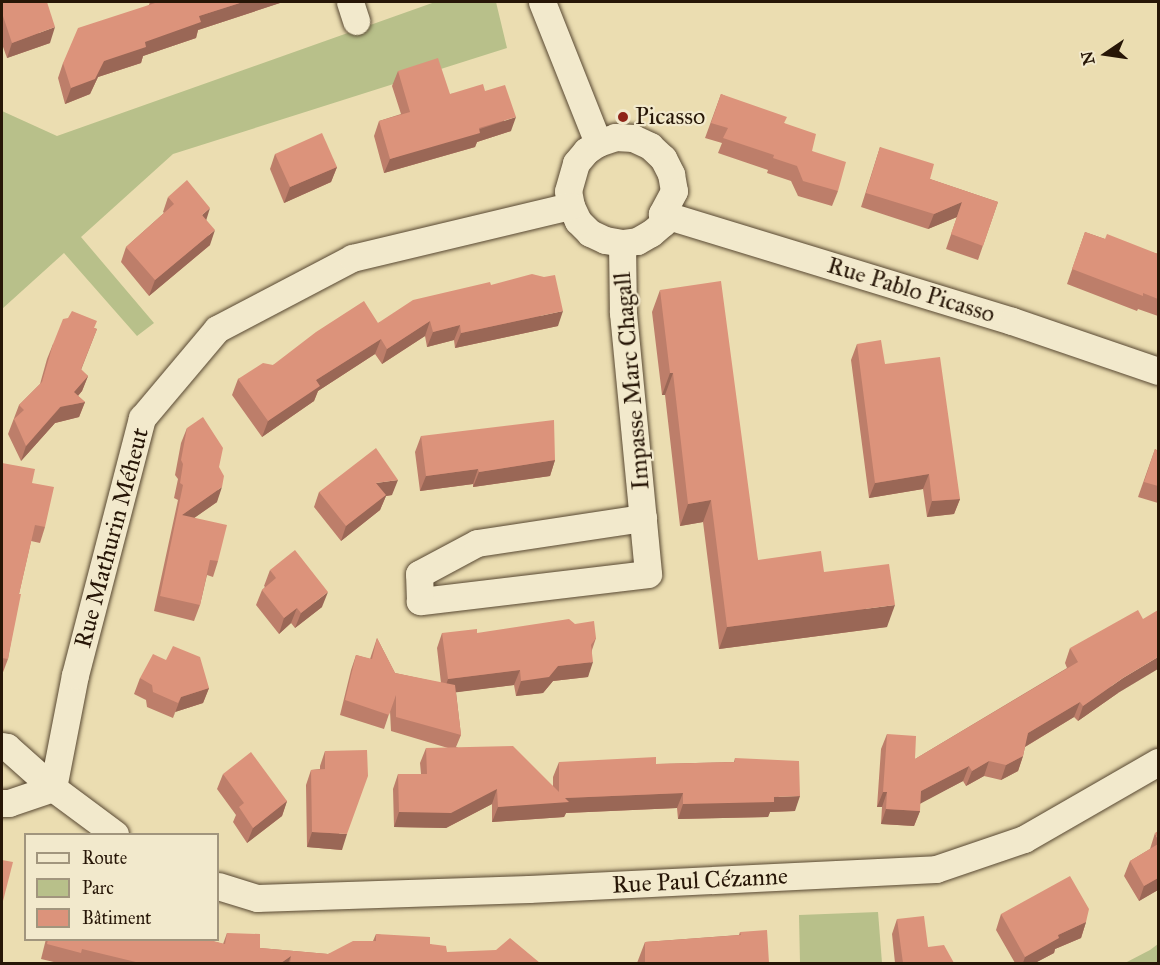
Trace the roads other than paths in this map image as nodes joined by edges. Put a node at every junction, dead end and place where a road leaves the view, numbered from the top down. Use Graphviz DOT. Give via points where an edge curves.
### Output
graph roads {
  1 [pos="542,2"];
  2 [pos="598,142"];
  3 [pos="571,206"];
  4 [pos="662,214"];
  5 [pos="622,243"];
  6 [pos="1158,371"];
  7 [pos="643,518"];
  8 [pos="2,747"];
  9 [pos="1158,762"];
  10 [pos="53,788"];
  11 [pos="2,802"];
  12 [pos="114,833"];
  13 [pos="219,886"];
  1 -- 2 [label="street"];
  2 -- 3 [label="street" via="576,163 568,191"];
  2 -- 4 [label="street" via="615,137 633,138 663,158 674,191"];
  3 -- 5 [label="street" via="590,233"];
  3 -- 10 [label="street, Rue Mathurin Méheut" via="352,258 218,329 142,418 75,675"];
  4 -- 5 [label="street" via="663,223 651,233"];
  4 -- 6 [label="street, Rue Pablo Picasso" via="1012,321"];
  5 -- 7 [label="street, Impasse Marc Chagall" via="623,313"];
  7 -- 7 [label="street, Impasse Marc Chagall" via="648,574 420,601 419,574 477,543"];
  8 -- 10 [label="street" via="7,747"];
  9 -- 13 [label="street, Rue Paul Cézanne" via="1024,839 936,869 257,898"];
  10 -- 11 [label="street"];
  10 -- 12 [label="street"];
}
